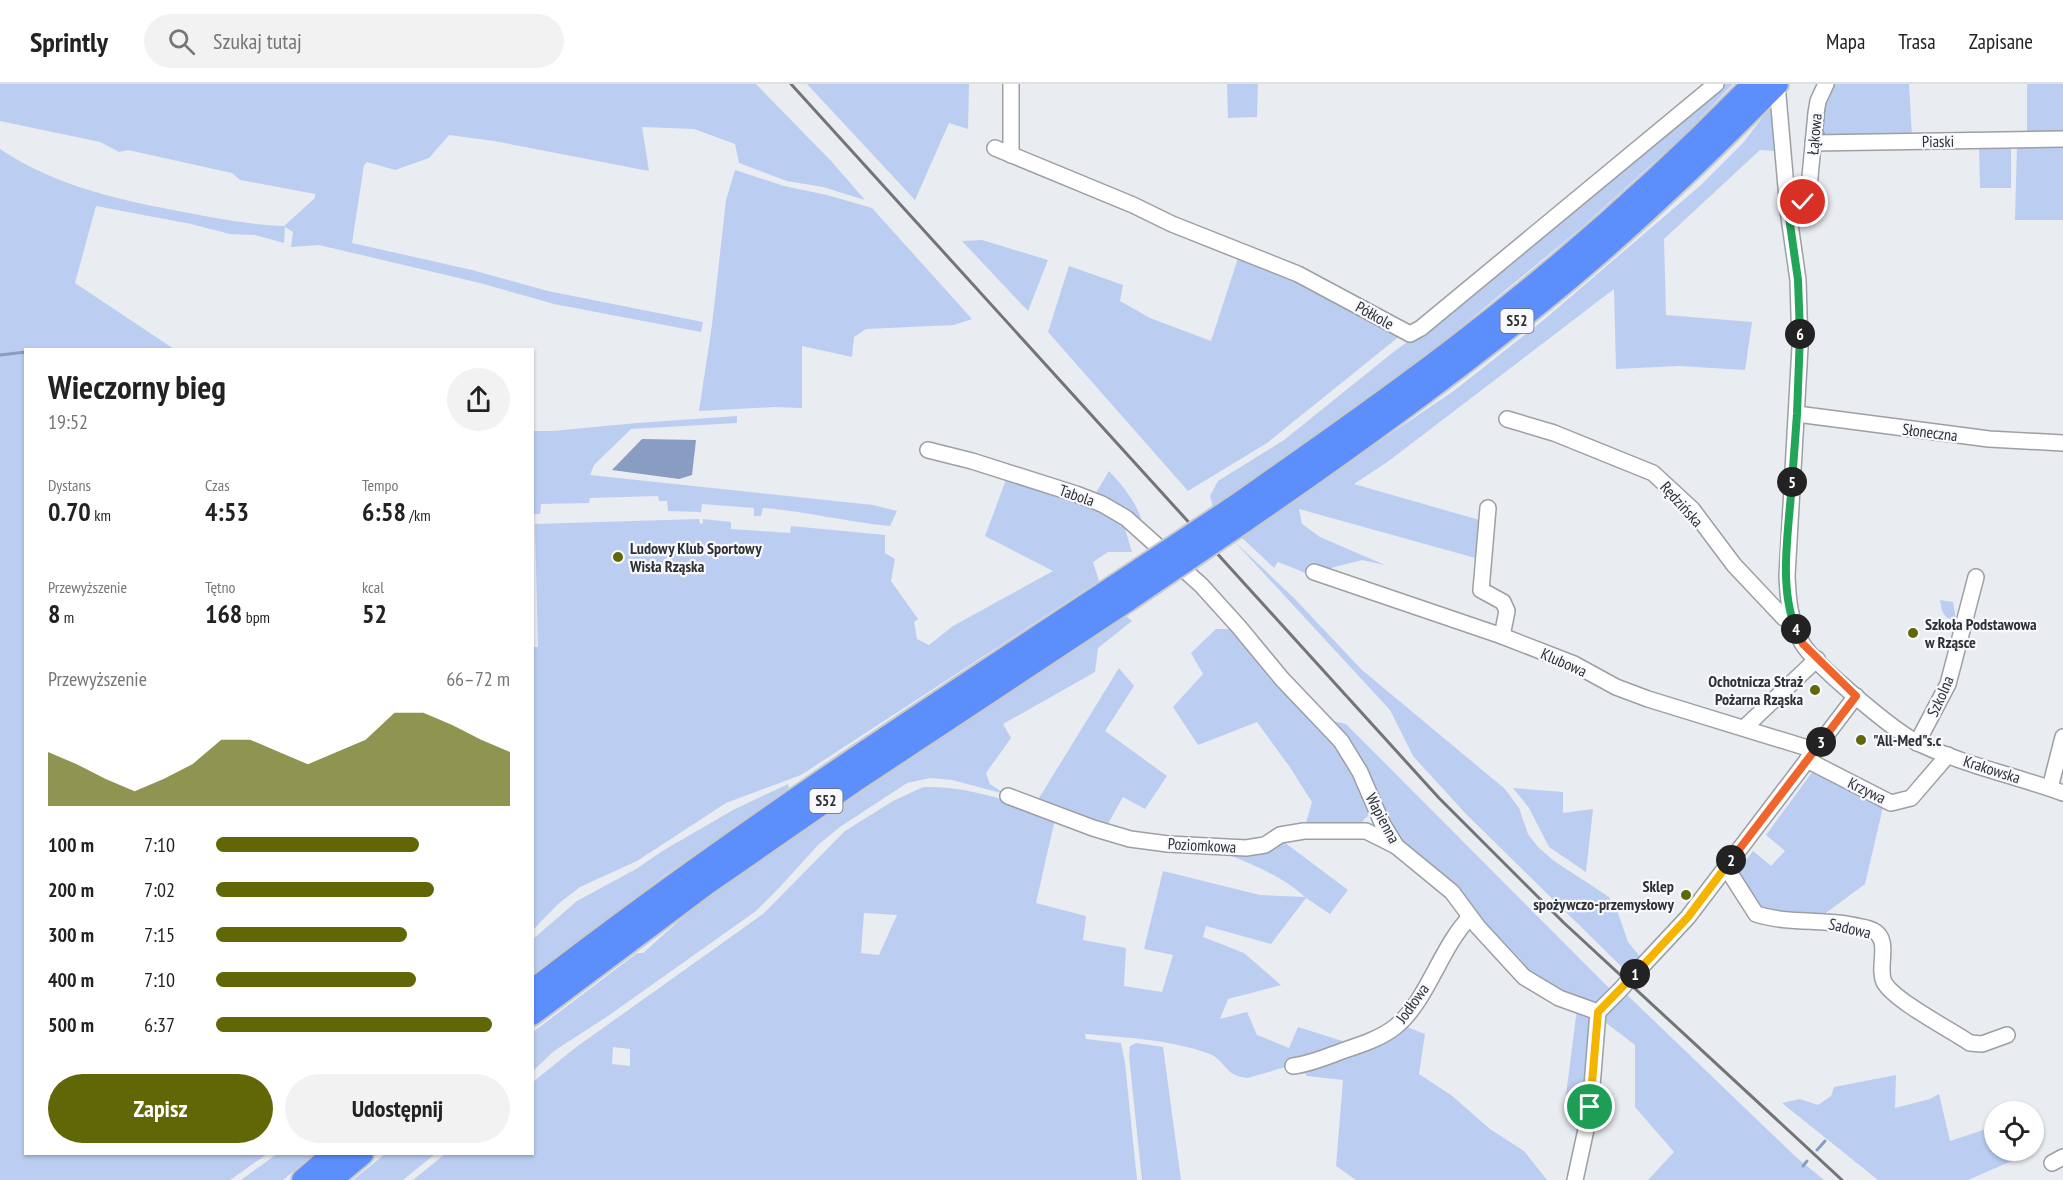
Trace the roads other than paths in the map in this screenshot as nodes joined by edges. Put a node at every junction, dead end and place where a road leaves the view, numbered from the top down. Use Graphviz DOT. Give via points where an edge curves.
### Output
graph roads {
  1 [pos="1011,84"];
  2 [pos="1716,84"];
  3 [pos="1752,84"];
  4 [pos="1777,84"];
  5 [pos="1826,84"];
  6 [pos="2063,140"];
  7 [pos="1813,142"];
  8 [pos="995,148"];
  9 [pos="1011,154"];
  10 [pos="1788,210"];
  11 [pos="1797,414"];
  12 [pos="1507,419"];
  13 [pos="2063,443"];
  14 [pos="928,450"];
  15 [pos="1488,508"];
  16 [pos="1237,516"];
  17 [pos="1314,572"];
  18 [pos="1976,577"];
  19 [pos="1201,585"];
  20 [pos="1121,593"];
  21 [pos="1793,621"];
  22 [pos="1502,636"];
  23 [pos="1816,659"];
  24 [pos="1856,696"];
  25 [pos="1744,728"];
  26 [pos="2063,737"];
  27 [pos="1917,743"];
  28 [pos="1811,755"];
  29 [pos="1948,755"];
  30 [pos="2056,790"];
  31 [pos="1008,796"];
  32 [pos="1379,816"];
  33 [pos="1366,831"];
  34 [pos="1396,846"];
  35 [pos="1726,867"];
  36 [pos="1470,917"];
  37 [pos="534,990"];
  38 [pos="1598,1012"];
  39 [pos="534,1013"];
  40 [pos="2007,1035"];
  41 [pos="1293,1066"];
  42 [pos="332,1155"];
  43 [pos="361,1155"];
  44 [pos="303,1180"];
  45 [pos="332,1180"];
  46 [pos="1575,1180"];
  1 -- 9 [label="street"];
  2 -- 9 [label="street, Półkole" via="1410,334 1298,274"];
  3 -- 16 [label="highway, S52" via="1629,202 1535,284"];
  4 -- 10 [label="street, Krakowska"];
  4 -- 16 [label="highway, S52" via="1721,141 1572,276 1417,399"];
  5 -- 7 [label="street, Łąkowa" via="1818,100"];
  6 -- 7 [label="street, Piaski"];
  7 -- 10 [label="street, Łąkowa" via="1808,198"];
  8 -- 9 [label="street, Półkole"];
  10 -- 11 [label="street, Krakowska" via="1798,280"];
  11 -- 13 [label="street, Słoneczna" via="1989,439"];
  11 -- 21 [label="street, Krakowska" via="1786,576"];
  12 -- 21 [label="street, Rędzińska" via="1554,433 1653,473 1692,509 1734,565 1777,611"];
  14 -- 19 [label="street, Tabola" via="1102,504 1126,518"];
  15 -- 22 [label="street" via="1481,590 1503,602 1507,611"];
  16 -- 20 [label="highway, S52, bridge"];
  17 -- 22 [label="street, Klubowa"];
  18 -- 27 [label="street, Szkolna" via="1948,684"];
  19 -- 32 [label="street, Wapienna" via="1281,679 1341,741"];
  20 -- 37 [label="highway, S52" via="849,762"];
  20 -- 39 [label="highway, S52" via="706,884"];
  21 -- 23 [label="street, Krakowska" via="1803,644"];
  22 -- 25 [label="street, Klubowa" via="1574,664 1616,687"];
  23 -- 24 [label="street, Krakowska"];
  23 -- 25 [label="street"];
  24 -- 27 [label="street, Krakowska"];
  24 -- 28 [label="street"];
  25 -- 28 [label="street, Klubowa"];
  26 -- 30 [label="street"];
  27 -- 29 [label="street, Krakowska"];
  28 -- 29 [label="street, Krzywa" via="1891,803 1911,798"];
  28 -- 35 [label="street"];
  29 -- 30 [label="street, Krakowska"];
  31 -- 33 [label="street, Poziomkowa" via="1093,828 1130,839 1168,844 1246,848 1304,831"];
  32 -- 33 [label="street"];
  32 -- 34 [label="street, Wapienna"];
  33 -- 34 [label="street, Poziomkowa"];
  34 -- 36 [label="street, Wapienna" via="1452,892"];
  35 -- 38 [label="street, bridge" via="1688,917"];
  35 -- 40 [label="street, Sadowa" via="1756,914 1771,919 1828,921 1874,931 1883,943 1884,983 1903,1001 1970,1043 1982,1044"];
  36 -- 38 [label="street, Wapienna" via="1524,977 1559,998"];
  36 -- 41 [label="street, Jodłowa" via="1397,1026 1372,1040"];
  38 -- 46 [label="street" via="1590,1112"];
  42 -- 44 [label="highway"];
  43 -- 45 [label="highway"];
}
